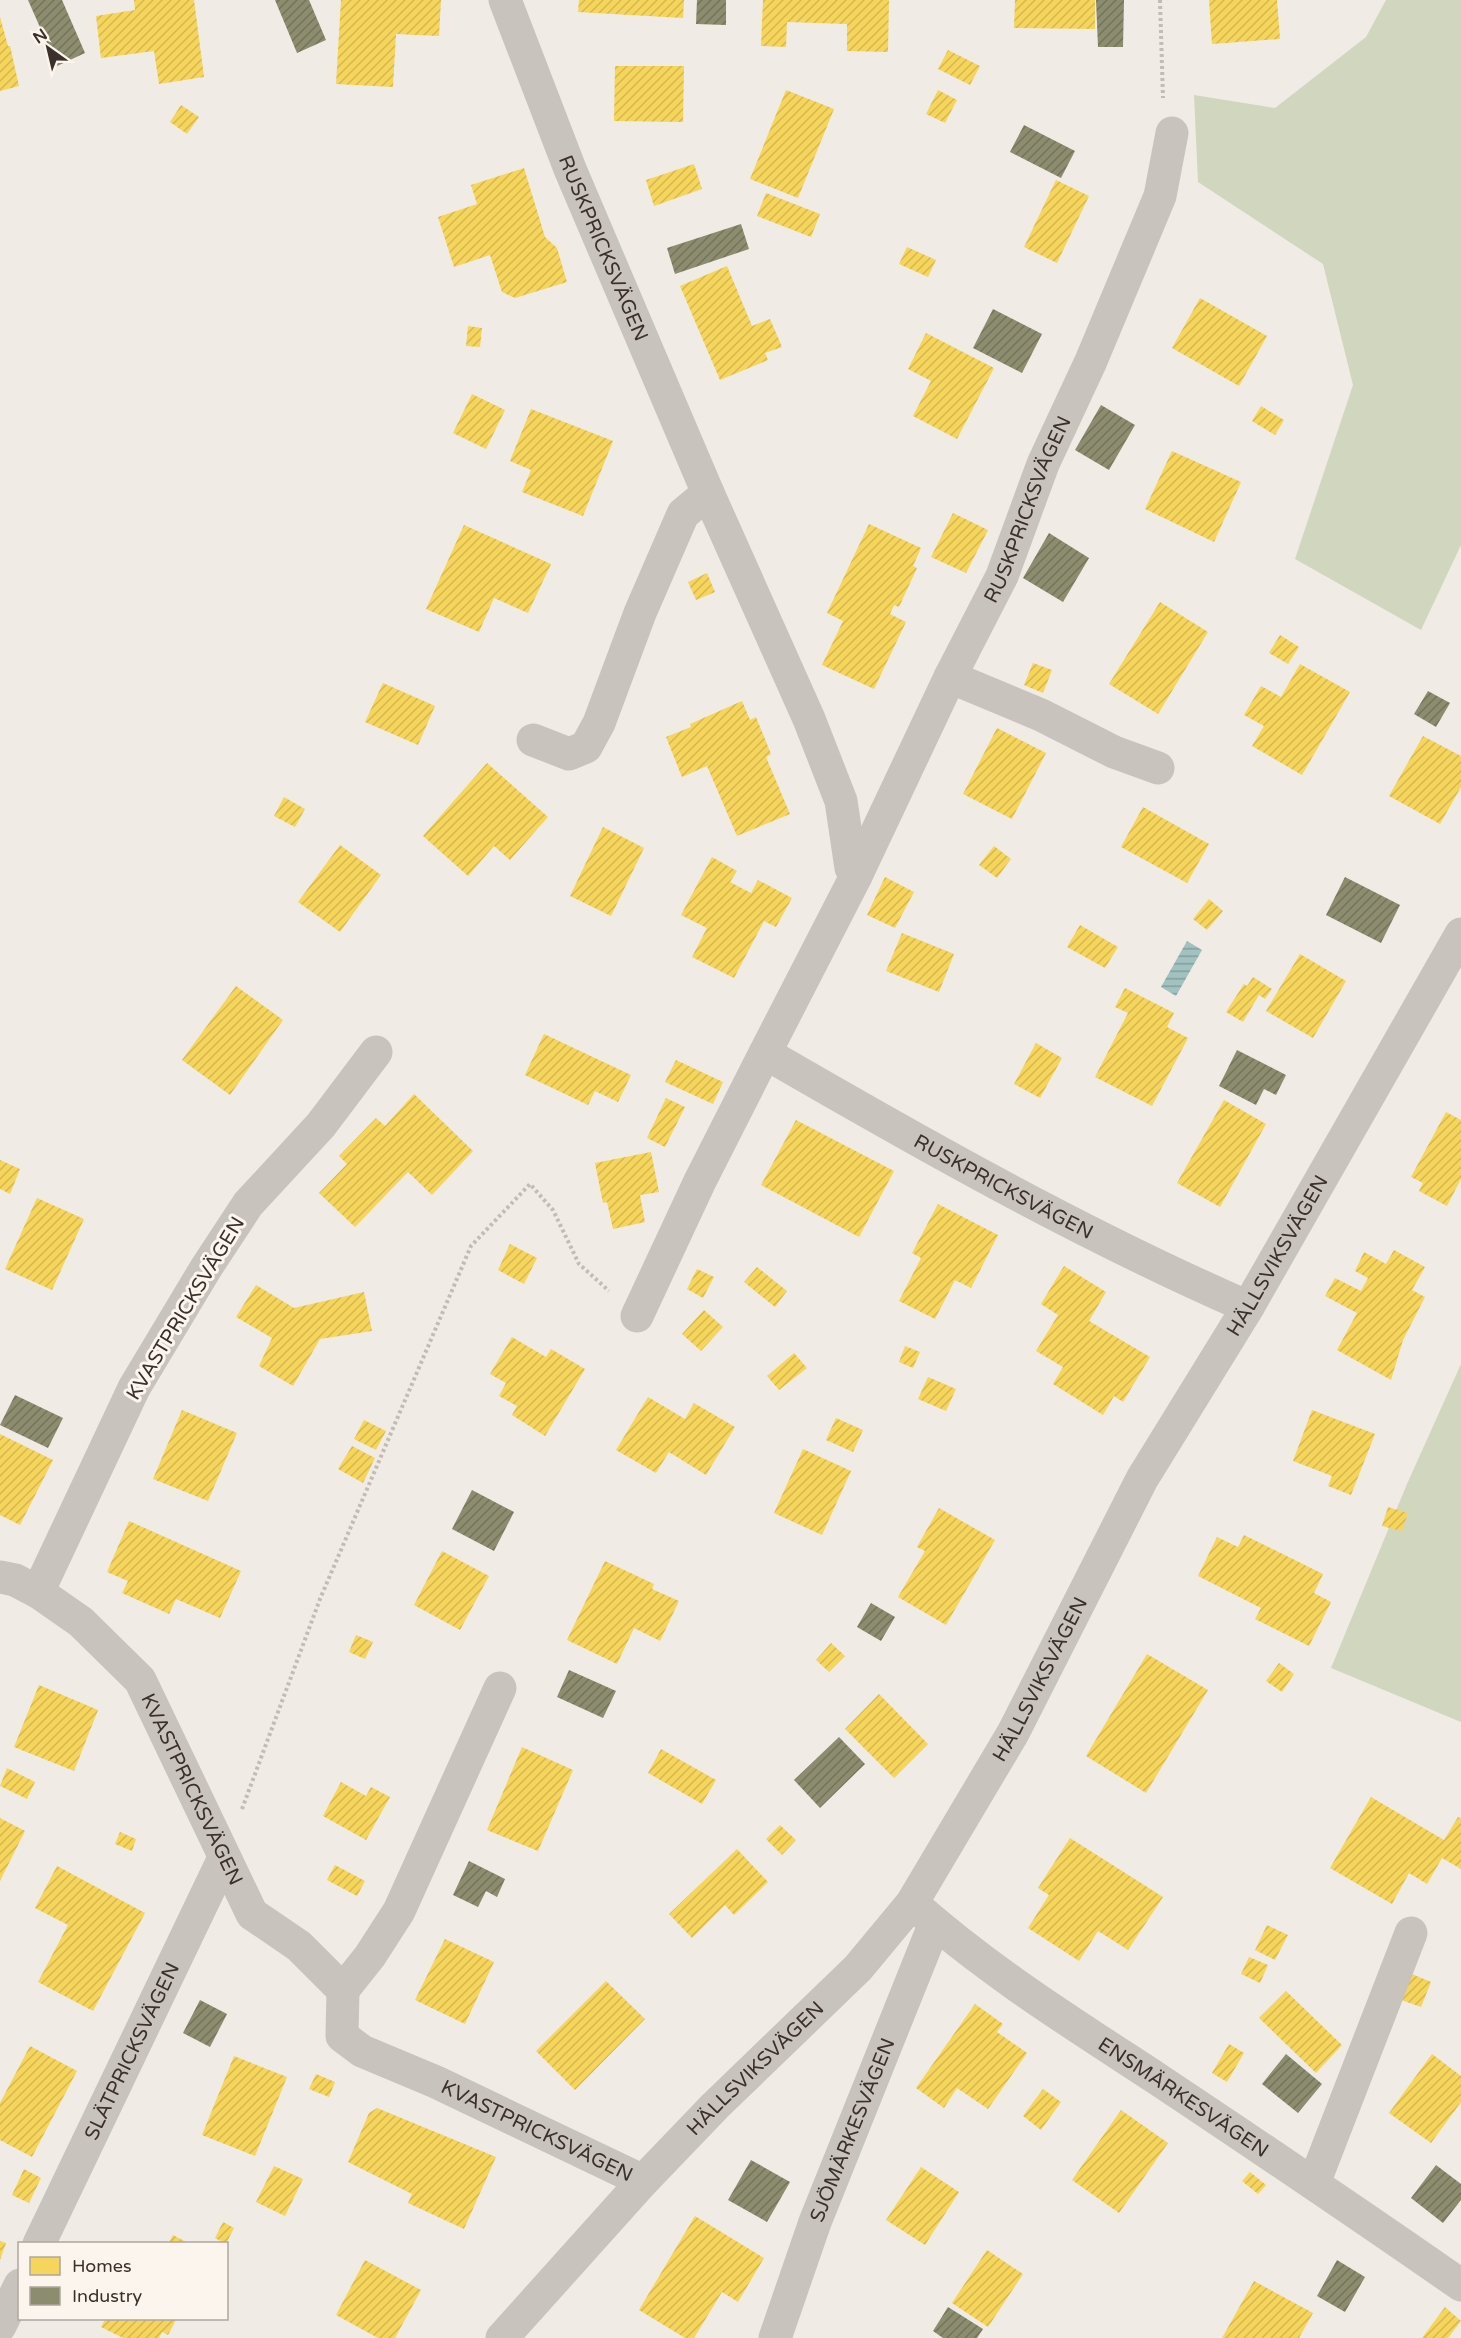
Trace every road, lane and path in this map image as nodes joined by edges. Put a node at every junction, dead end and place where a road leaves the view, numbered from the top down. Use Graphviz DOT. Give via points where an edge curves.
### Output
graph roads {
  1 [pos="505,0"];
  2 [pos="1160,0"];
  3 [pos="1172,133"];
  4 [pos="708,494"];
  5 [pos="950,677"];
  6 [pos="532,740"];
  7 [pos="1158,768"];
  8 [pos="856,876"];
  9 [pos="1461,934"];
  10 [pos="376,1052"];
  11 [pos="765,1053"];
  12 [pos="1248,1307"];
  13 [pos="637,1316"];
  14 [pos="0,1577"];
  15 [pos="38,1592"];
  16 [pos="500,1688"];
  17 [pos="224,1858"];
  18 [pos="924,1913"];
  19 [pos="1411,1933"];
  20 [pos="343,1990"];
  21 [pos="643,2181"];
  22 [pos="1314,2183"];
  23 [pos="40,2242"];
  24 [pos="1461,2285"];
  25 [pos="18,2289"];
  26 [pos="0,2326"];
  27 [pos="502,2338"];
  28 [pos="775,2338"];
  1 -- 4 [label="street, RUSKPRICKSVÄGEN" via="570,169"];
  2 -- 3 [label="path" via="1164,114"];
  3 -- 5 [label="street, RUSKPRICKSVÄGEN" via="1160,196 1043,464 1002,576"];
  4 -- 6 [label="street" via="683,514 586,747 569,754"];
  4 -- 8 [label="street, RUSKPRICKSVÄGEN" via="837,790 851,868"];
  5 -- 7 [label="street"];
  5 -- 8 [label="street, RUSKPRICKSVÄGEN"];
  8 -- 11 [label="street, RUSKPRICKSVÄGEN"];
  9 -- 12 [label="street, HÄLLSVIKSVÄGEN"];
  10 -- 15 [label="street, KVASTPRICKSVÄGEN" via="321,1125 248,1204 206,1268 134,1388"];
  11 -- 12 [label="street, RUSKPRICKSVÄGEN" via="996,1183 1123,1249"];
  11 -- 13 [label="street, RUSKPRICKSVÄGEN"];
  12 -- 18 [label="street, HÄLLSVIKSVÄGEN" via="1143,1479"];
  13 -- 17 [label="path" via="579,1264 553,1210 530,1184 471,1246 320,1599"];
  14 -- 15 [label="street, KVASTPRICKSVÄGEN"];
  15 -- 17 [label="street, KVASTPRICKSVÄGEN" via="81,1622 140,1680"];
  16 -- 20 [label="street" via="399,1911"];
  17 -- 20 [label="street, KVASTPRICKSVÄGEN" via="252,1914 299,1946"];
  17 -- 23 [label="street, SLÄTPRICKSVÄGEN"];
  18 -- 21 [label="street, HÄLLSVIKSVÄGEN" via="858,1968"];
  18 -- 22 [label="street, ENSMÄRKESVÄGEN" via="1046,2006"];
  18 -- 28 [label="street, SJÖMÄRKESVÄGEN"];
  19 -- 22 [label="street"];
  20 -- 21 [label="street, KVASTPRICKSVÄGEN" via="342,2036 363,2051"];
  21 -- 27 [label="street, HÄLLSVIKSVÄGEN"];
  22 -- 24 [label="street, ENSMÄRKESVÄGEN"];
  25 -- 26 [label="street"];
}
